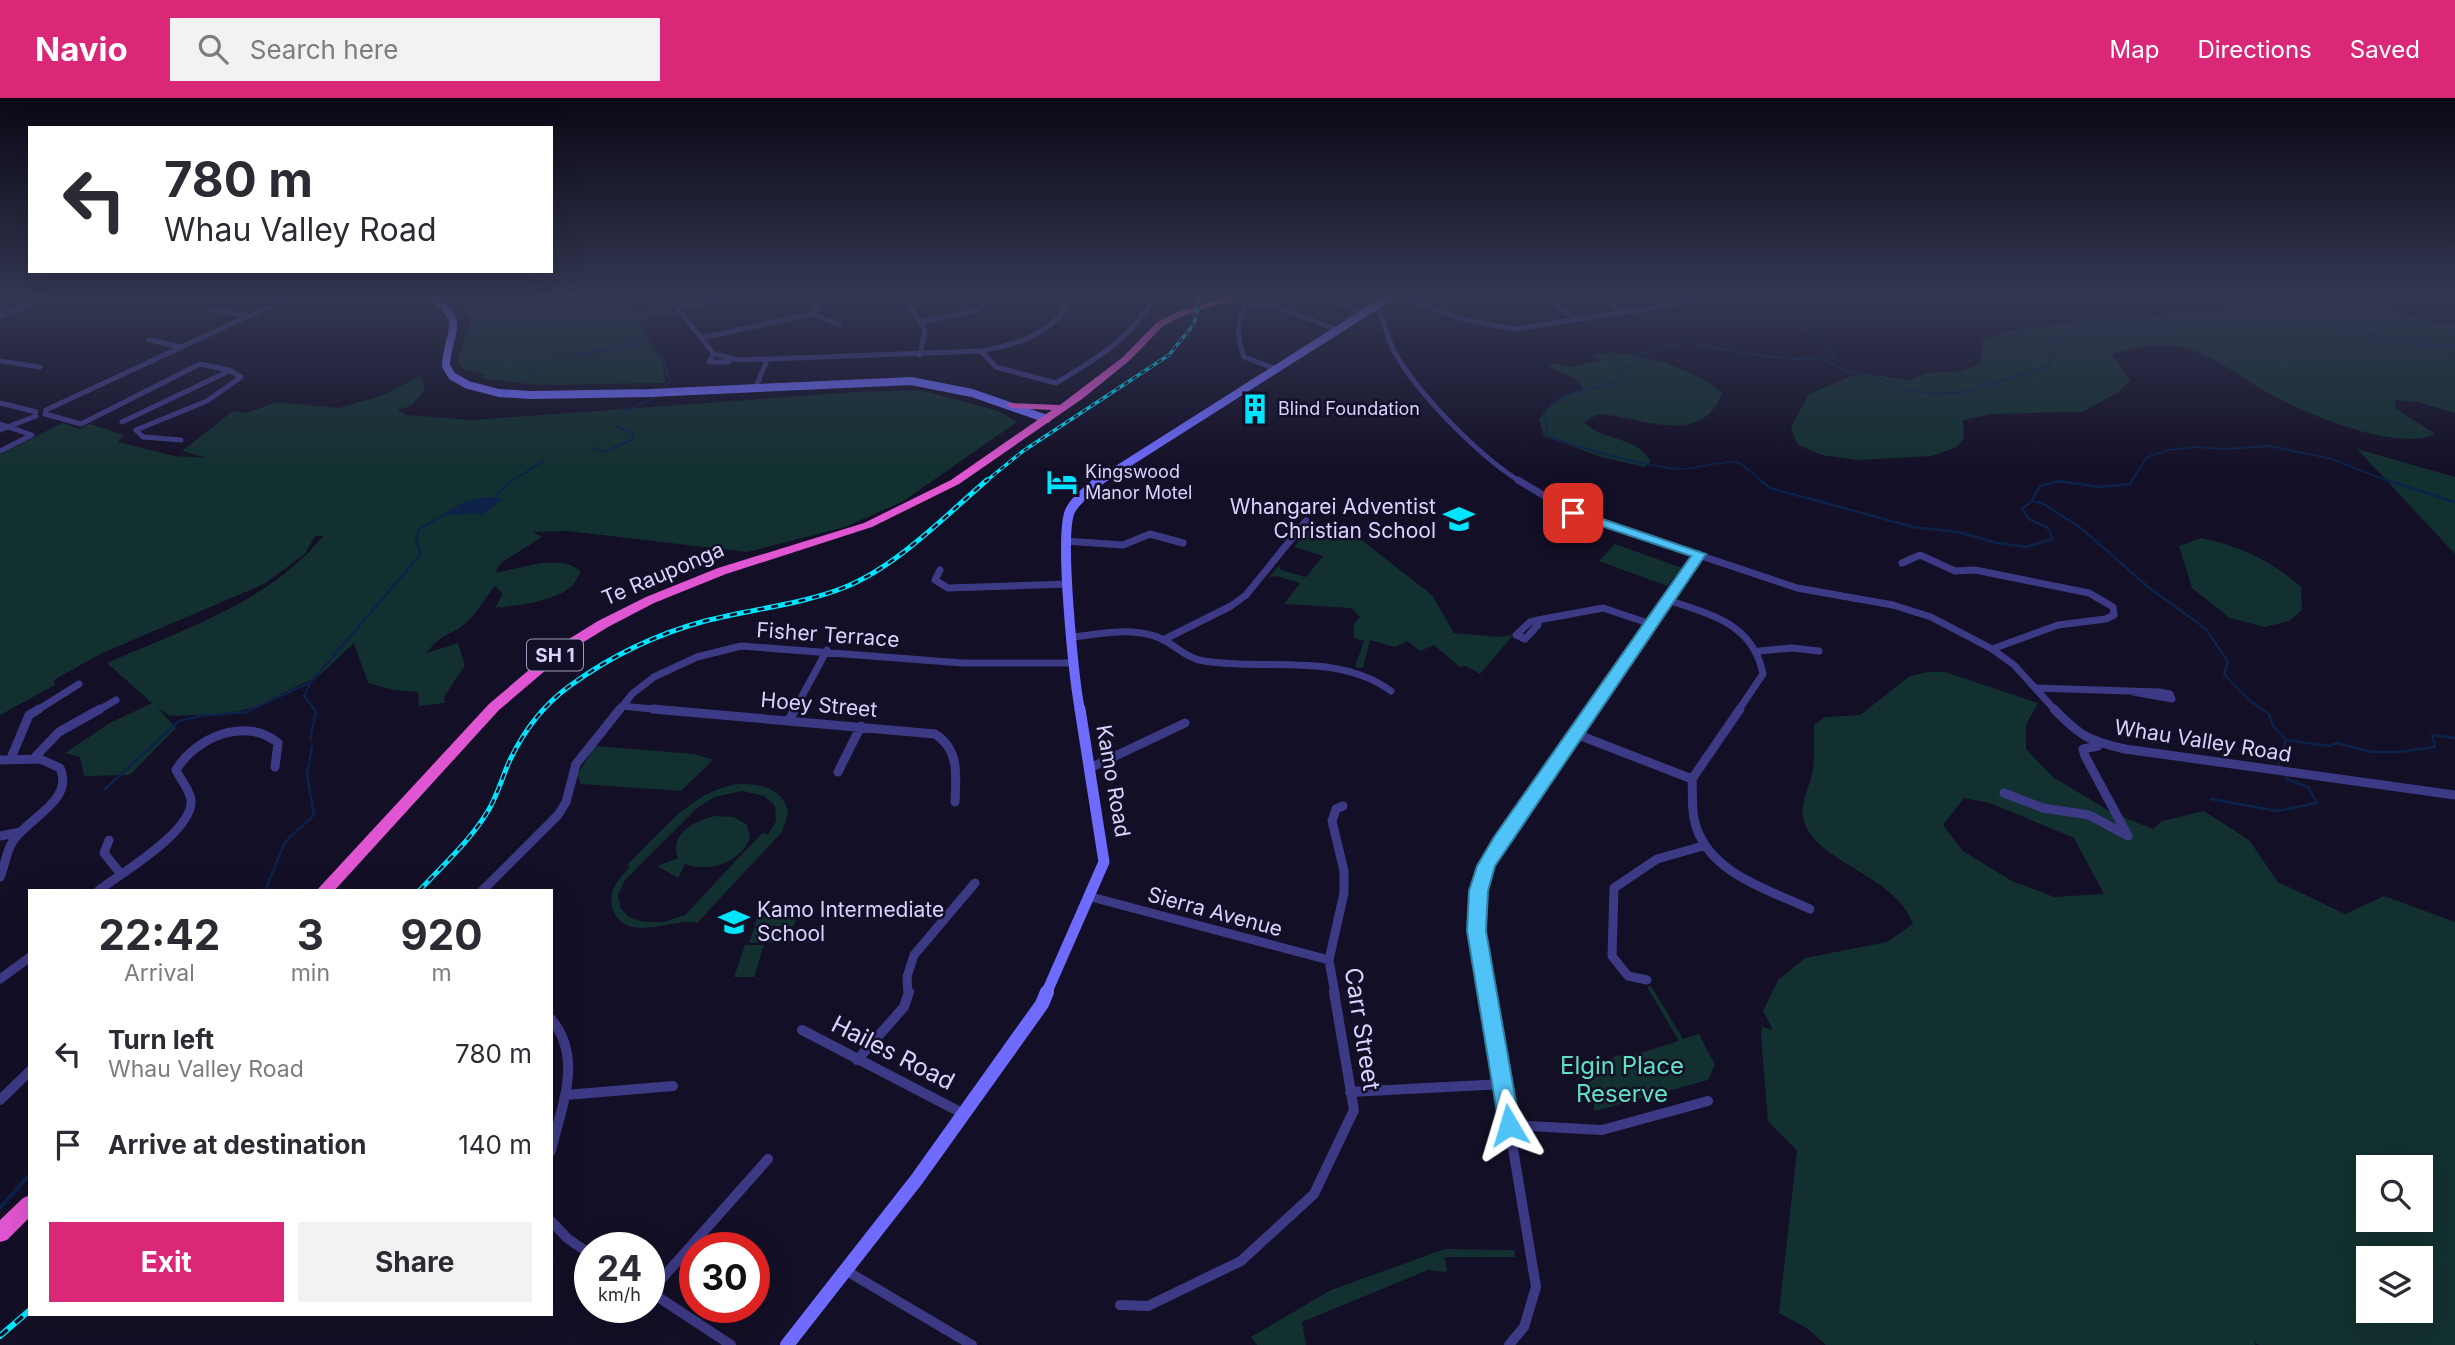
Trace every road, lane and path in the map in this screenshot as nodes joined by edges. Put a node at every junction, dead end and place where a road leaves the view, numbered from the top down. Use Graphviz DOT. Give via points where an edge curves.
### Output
graph roads {
  1 [pos="162,356"];
  2 [pos="445,356"];
  3 [pos="711,356"];
  4 [pos="883,356"];
  5 [pos="986,356"];
  6 [pos="1099,356"];
  7 [pos="1119,356"];
  8 [pos="1128,356"];
  9 [pos="1244,356"];
  10 [pos="1296,356"];
  11 [pos="1397,356"];
  12 [pos="767,360"];
  13 [pos="0,361"];
  14 [pos="40,367"];
  15 [pos="1276,369"];
  16 [pos="229,370"];
  17 [pos="756,387"];
  18 [pos="0,403"];
  19 [pos="1010,405"];
  20 [pos="45,412"];
  21 [pos="1029,413"];
  22 [pos="36,414"];
  23 [pos="1048,415"];
  24 [pos="122,422"];
  25 [pos="0,424"];
  26 [pos="8,427"];
  27 [pos="0,430"];
  28 [pos="1021,431"];
  29 [pos="181,440"];
  30 [pos="0,451"];
  31 [pos="944,486"];
  32 [pos="1306,521"];
  33 [pos="1065,541"];
  34 [pos="1183,543"];
  35 [pos="1699,554"];
  36 [pos="1902,563"];
  37 [pos="940,570"];
  38 [pos="1066,584"];
  39 [pos="1668,600"];
  40 [pos="1538,620"];
  41 [pos="1651,624"];
  42 [pos="1072,637"];
  43 [pos="1163,640"];
  44 [pos="1992,649"];
  45 [pos="827,650"];
  46 [pos="1759,651"];
  47 [pos="1819,651"];
  48 [pos="1074,663"];
  49 [pos="79,684"];
  50 [pos="2037,688"];
  51 [pos="1391,691"];
  52 [pos="2133,692"];
  53 [pos="116,700"];
  54 [pos="622,706"];
  55 [pos="789,720"];
  56 [pos="1185,723"];
  57 [pos="861,726"];
  58 [pos="1576,734"];
  59 [pos="2125,749"];
  60 [pos="35,757"];
  61 [pos="11,758"];
  62 [pos="0,760"];
  63 [pos="275,767"];
  64 [pos="1090,768"];
  65 [pos="838,772"];
  66 [pos="1692,779"];
  67 [pos="2004,793"];
  68 [pos="2455,795"];
  69 [pos="954,802"];
  70 [pos="1343,806"];
  71 [pos="21,832"];
  72 [pos="0,836"];
  73 [pos="109,840"];
  74 [pos="1703,846"];
  75 [pos="120,873"];
  76 [pos="0,877"];
  77 [pos="975,883"];
  78 [pos="101,889"];
  79 [pos="326,889"];
  80 [pos="484,889"];
  81 [pos="1091,897"];
  82 [pos="1810,909"];
  83 [pos="28,958"];
  84 [pos="1329,960"];
  85 [pos="0,979"];
  86 [pos="1647,980"];
  87 [pos="553,1021"];
  88 [pos="802,1030"];
  89 [pos="857,1060"];
  90 [pos="28,1074"];
  91 [pos="1504,1084"];
  92 [pos="673,1086"];
  93 [pos="1350,1092"];
  94 [pos="566,1095"];
  95 [pos="0,1100"];
  96 [pos="1708,1101"];
  97 [pos="964,1114"];
  98 [pos="1509,1125"];
  99 [pos="553,1142"];
  100 [pos="768,1159"];
  101 [pos="28,1206"];
  102 [pos="553,1224"];
  103 [pos="0,1233"];
  104 [pos="574,1243"];
  105 [pos="845,1270"];
  106 [pos="665,1274"];
  107 [pos="665,1301"];
  108 [pos="1120,1305"];
  109 [pos="731,1345"];
  110 [pos="787,1345"];
  111 [pos="972,1345"];
  112 [pos="1509,1345"];
  1 -- 20 [label="street"];
  2 -- 17 [label="main road" via="447,370 458,380 476,388 516,393 626,394"];
  3 -- 12 [label="street" via="709,362"];
  4 -- 12 [label="street"];
  5 -- 6 [label="street" via="996,367 1056,383"];
  7 -- 23 [label="highway, Te Rauponga / SH 1"];
  8 -- 23 [label="highway, Te Rauponga / SH 1"];
  9 -- 15 [label="street"];
  10 -- 15 [label="main road, Kamo Road"];
  11 -- 35 [label="street, Whau Valley Road" via="1415,383 1500,471 1564,509"];
  12 -- 17 [label="street"];
  13 -- 14 [label="street"];
  15 -- 33 [label="main road, Kamo Road" via="1094,485 1070,512"];
  16 -- 20 [label="street" via="200,364 81,424"];
  16 -- 24 [label="street"];
  16 -- 29 [label="street" via="241,379 135,430 143,437"];
  17 -- 19 [label="main road" via="916,381"];
  18 -- 22 [label="street"];
  19 -- 21 [label="main road"];
  19 -- 23 [label="highway" via="1038,408"];
  20 -- 22 [label="street"];
  21 -- 23 [label="main road"];
  21 -- 28 [label="highway"];
  22 -- 26 [label="street"];
  23 -- 28 [label="highway, Te Rauponga / SH 1"];
  23 -- 31 [label="highway, Te Rauponga / SH 1"];
  25 -- 26 [label="street"];
  26 -- 27 [label="street"];
  26 -- 30 [label="street" via="32,435"];
  28 -- 31 [label="highway, Te Rauponga / SH 1"];
  31 -- 79 [label="highway, Te Rauponga / SH 1" via="868,525 673,590 581,637 494,707"];
  32 -- 43 [label="street" via="1246,595"];
  33 -- 34 [label="street" via="1123,545 1150,534"];
  33 -- 38 [label="main road, Kamo Road"];
  35 -- 39 [label="street"];
  35 -- 44 [label="street, Whau Valley Road" via="1807,591 1909,609"];
  36 -- 44 [label="street" via="1919,555 1955,571 1975,570 2089,593 2113,607 2114,615 2106,619 2058,625"];
  37 -- 38 [label="street" via="935,580 948,588"];
  38 -- 42 [label="main road, Kamo Road"];
  39 -- 41 [label="street"];
  39 -- 46 [label="street" via="1728,622 1744,632"];
  40 -- 41 [label="street" via="1603,608"];
  41 -- 58 [label="street"];
  42 -- 43 [label="street" via="1138,633"];
  42 -- 48 [label="main road, Kamo Road"];
  43 -- 51 [label="street" via="1200,661 1334,668 1369,677"];
  44 -- 50 [label="street, Whau Valley Road"];
  45 -- 48 [label="street, Fisher Terrace" via="962,663"];
  45 -- 54 [label="street, Fisher Terrace" via="741,646 717,651 654,677"];
  45 -- 55 [label="street"];
  46 -- 47 [label="street"];
  46 -- 66 [label="street" via="1763,674"];
  48 -- 64 [label="main road, Kamo Road"];
  49 -- 61 [label="street" via="29,715"];
  50 -- 52 [label="street"];
  50 -- 59 [label="street, Whau Valley Road" via="2071,727 2091,741"];
  53 -- 60 [label="street" via="59,732"];
  54 -- 55 [label="street, Hoey Street"];
  54 -- 80 [label="street, Fisher Terrace" via="576,764 558,815"];
  55 -- 57 [label="street, Hoey Street"];
  56 -- 64 [label="street"];
  57 -- 65 [label="street"];
  57 -- 69 [label="street, Hoey Street" via="934,734 949,741 956,757"];
  58 -- 66 [label="street"];
  58 -- 91 [label="street" via="1500,842 1479,891 1476,931"];
  59 -- 67 [label="street" via="2083,749 2128,836 2089,815 2043,808"];
  59 -- 68 [label="street, Whau Valley Road"];
  60 -- 61 [label="street"];
  60 -- 71 [label="street" via="60,766 64,782 52,804"];
  61 -- 62 [label="street"];
  63 -- 75 [label="street" via="278,743 272,735 245,731 203,741 187,752 176,770 192,801 191,811 179,830"];
  64 -- 81 [label="main road, Kamo Road" via="1104,855"];
  66 -- 74 [label="street" via="1695,824"];
  70 -- 84 [label="street, Carr Street" via="1332,821 1344,871 1344,893"];
  71 -- 72 [label="street"];
  71 -- 76 [label="street" via="12,843"];
  73 -- 75 [label="street" via="104,853"];
  74 -- 82 [label="street" via="1732,871"];
  74 -- 86 [label="street" via="1657,859 1614,888 1612,956 1628,976"];
  75 -- 78 [label="street"];
  77 -- 89 [label="street" via="914,956 904,1007"];
  81 -- 84 [label="street, Sierra Avenue"];
  81 -- 97 [label="main road, Kamo Road" via="1042,1004"];
  83 -- 85 [label="street"];
  84 -- 93 [label="street, Carr Street"];
  87 -- 94 [label="street" via="564,1035 570,1056"];
  88 -- 89 [label="street, Hailes Road"];
  89 -- 97 [label="street, Hailes Road"];
  90 -- 95 [label="street"];
  91 -- 93 [label="street"];
  91 -- 98 [label="street"];
  92 -- 94 [label="street"];
  93 -- 108 [label="street, Carr Street" via="1354,1110 1314,1194 1251,1253 1148,1306"];
  94 -- 99 [label="street"];
  96 -- 98 [label="street" via="1602,1130"];
  97 -- 105 [label="main road, Kamo Road"];
  98 -- 112 [label="street" via="1536,1287 1524,1327"];
  100 -- 106 [label="street"];
  101 -- 103 [label="highway"];
  102 -- 104 [label="street"];
  105 -- 110 [label="main road, Kamo Road"];
  105 -- 111 [label="street"];
  107 -- 109 [label="street"];
}
